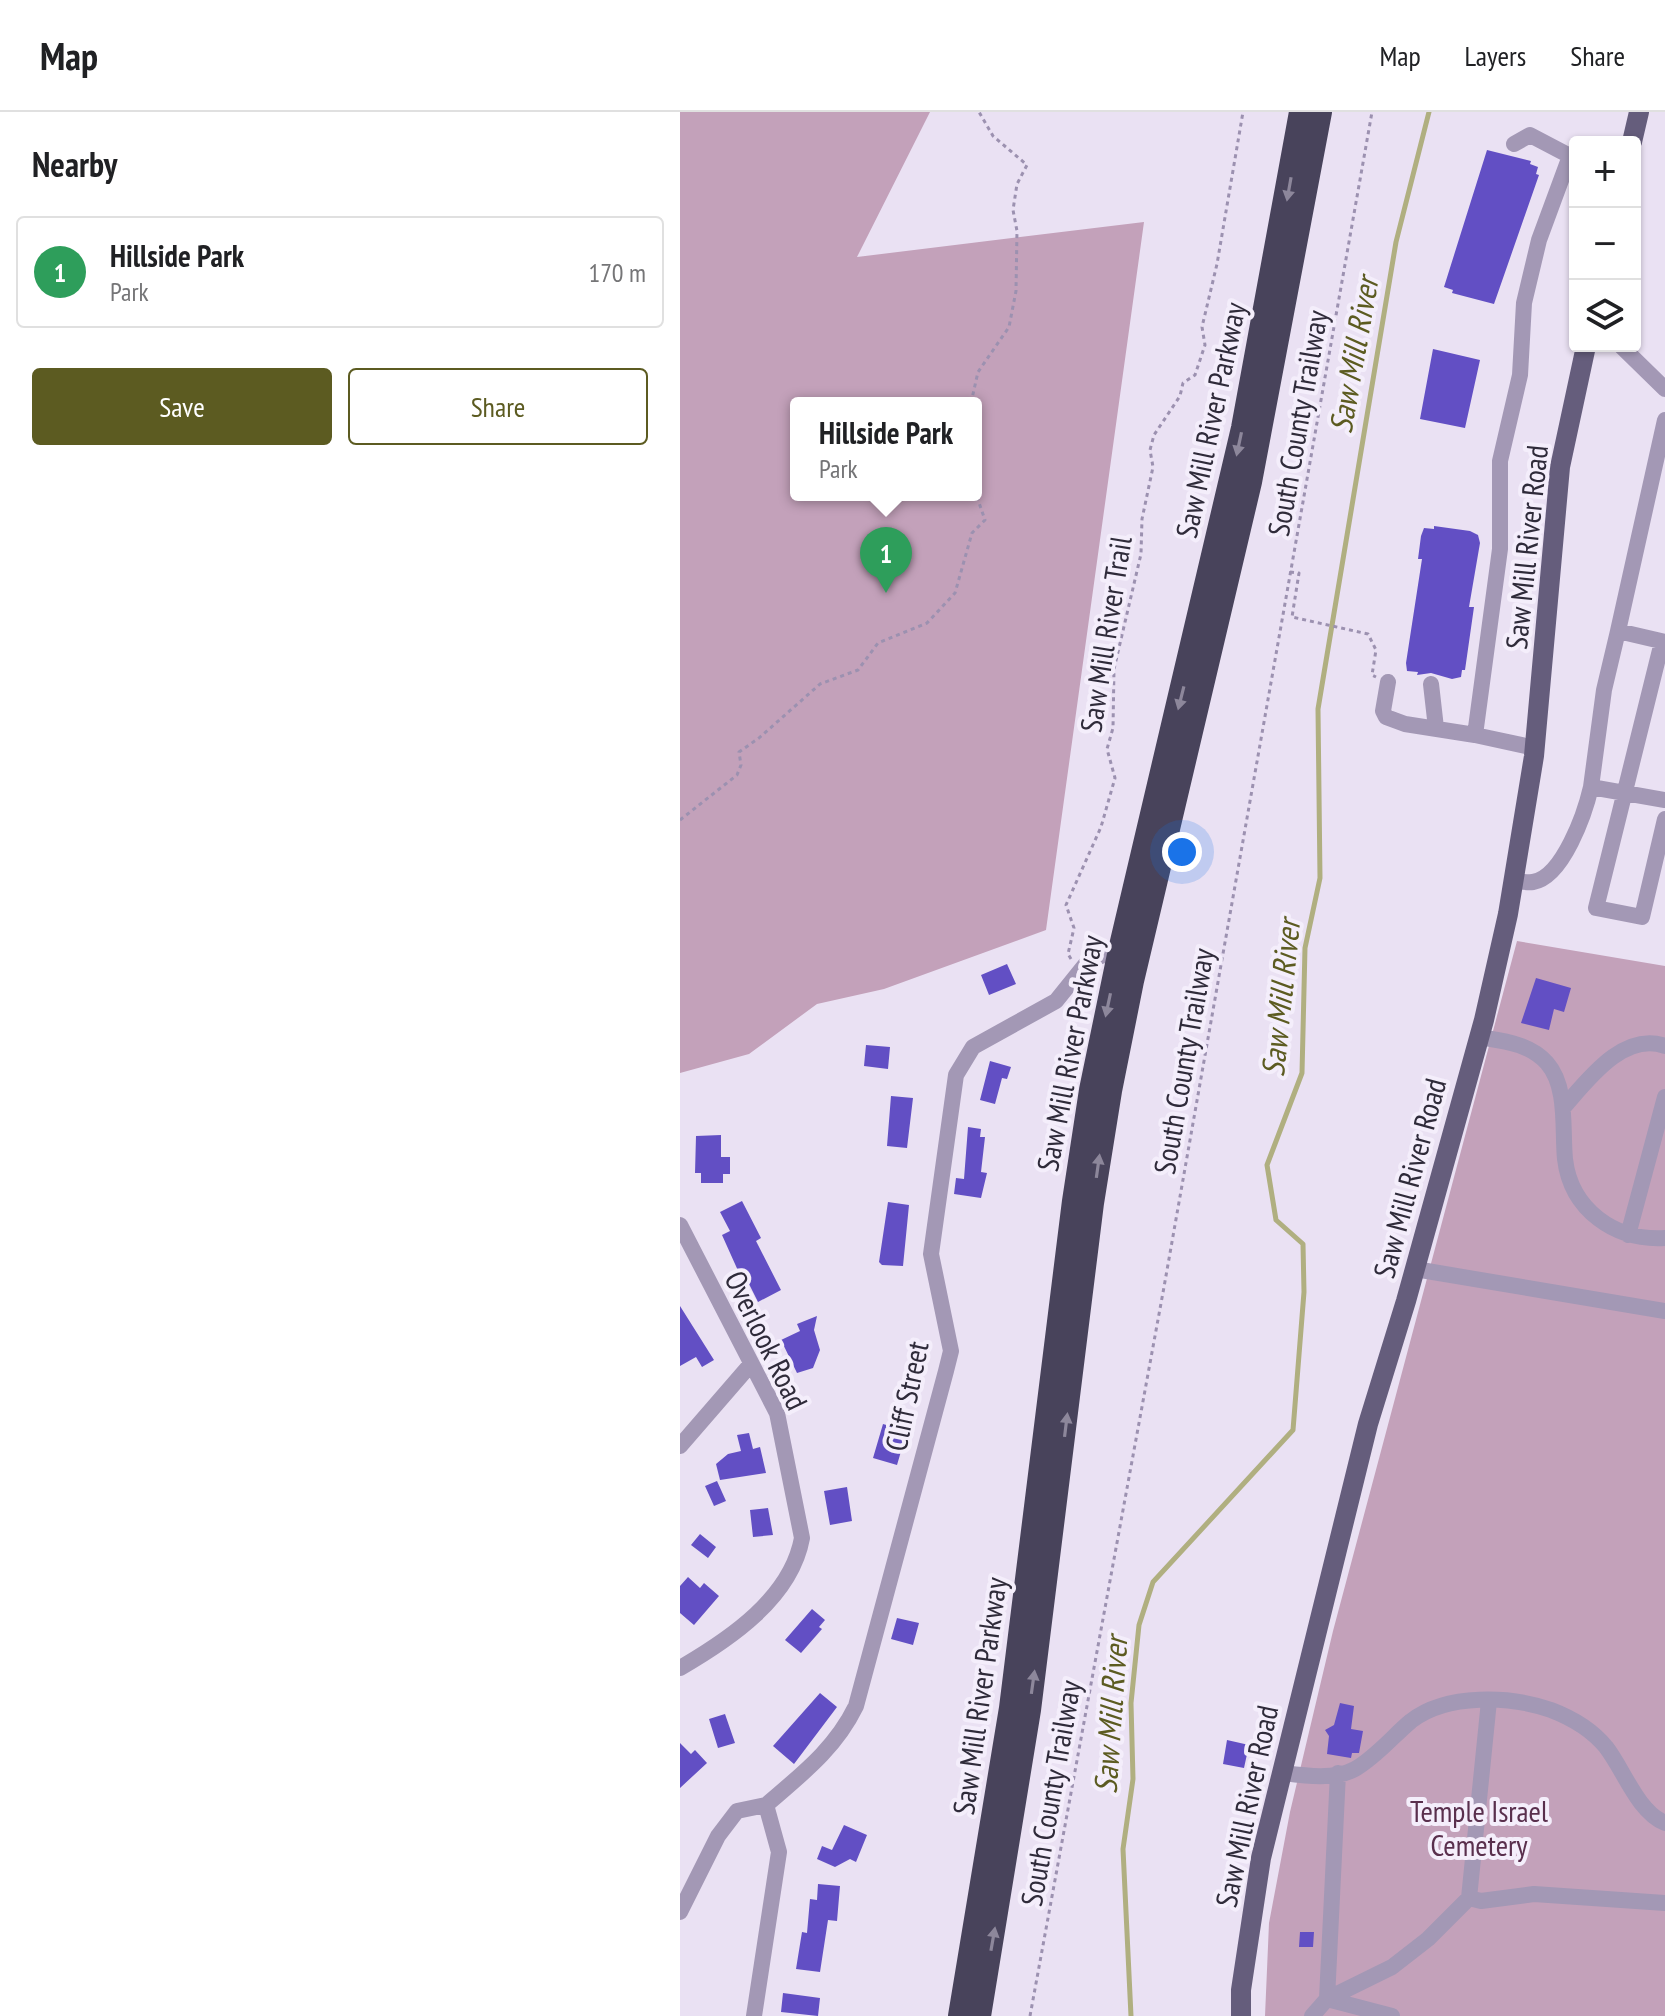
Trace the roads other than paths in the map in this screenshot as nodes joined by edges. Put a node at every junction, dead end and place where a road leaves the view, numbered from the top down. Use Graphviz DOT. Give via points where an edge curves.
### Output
graph roads {
  1 [pos="1301,112"];
  2 [pos="1320,112"];
  3 [pos="1639,112"];
  4 [pos="1633,136"];
  5 [pos="1514,144"];
  6 [pos="1569,154"];
  7 [pos="1569,166"];
  8 [pos="1585,352"];
  9 [pos="1627,352"];
  10 [pos="1665,389"];
  11 [pos="1665,420"];
  12 [pos="1618,631"];
  13 [pos="1663,642"];
  14 [pos="1388,682"];
  15 [pos="1431,684"];
  16 [pos="1436,728"];
  17 [pos="1475,735"];
  18 [pos="1535,748"];
  19 [pos="1591,787"];
  20 [pos="1624,792"];
  21 [pos="1665,800"];
  22 [pos="1665,819"];
  23 [pos="1514,881"];
  24 [pos="1120,950"];
  25 [pos="1479,1037"];
  26 [pos="1665,1046"];
  27 [pos="1665,1097"];
  28 [pos="1563,1108"];
  29 [pos="680,1225"];
  30 [pos="1628,1235"];
  31 [pos="1665,1238"];
  32 [pos="1415,1269"];
  33 [pos="1665,1311"];
  34 [pos="751,1364"];
  35 [pos="680,1446"];
  36 [pos="680,1668"];
  37 [pos="1489,1701"];
  38 [pos="1284,1773"];
  39 [pos="1338,1773"];
  40 [pos="766,1805"];
  41 [pos="1665,1823"];
  42 [pos="1469,1898"];
  43 [pos="1665,1903"];
  44 [pos="680,1912"];
  45 [pos="1327,1999"];
  46 [pos="754,2016"];
  47 [pos="960,2016"];
  48 [pos="979,2016"];
  49 [pos="1241,2016"];
  50 [pos="1312,2016"];
  51 [pos="1392,2016"];
  1 -- 24 [label="highway, Saw Mill River Parkway, one-way" via="1240,442"];
  48 -- 2 [label="highway, Saw Mill River Parkway, one-way" via="1036,1666 1110,1091 1253,468"];
  3 -- 4 [label="main road"];
  5 -- 6 [label="street" via="1530,135"];
  7 -- 17 [label="street" via="1539,240 1524,303 1520,375 1500,461 1500,549"];
  8 -- 18 [label="main road, Saw Mill River Road" via="1560,467"];
  9 -- 10 [label="street"];
  11 -- 12 [label="street"];
  12 -- 13 [label="street"];
  12 -- 19 [label="street"];
  13 -- 20 [label="street"];
  14 -- 16 [label="street" via="1386,717"];
  15 -- 16 [label="street"];
  16 -- 17 [label="street"];
  17 -- 18 [label="street"];
  18 -- 23 [label="main road, Saw Mill River Road"];
  19 -- 20 [label="street"];
  19 -- 23 [label="street" via="1562,857 1533,883"];
  20 -- 21 [label="street"];
  20 -- 22 [label="street" via="1596,908 1642,917"];
  23 -- 25 [label="main road, Saw Mill River Road"];
  24 -- 40 [label="street, Cliff Street" via="1099,955 1056,1001 973,1047 956,1075 931,1254 951,1351 946,1371 856,1706 827,1752"];
  24 -- 47 [label="highway, Saw Mill River Parkway, one-way" via="1082,1146 1015,1680"];
  25 -- 28 [label="street" via="1524,1046 1548,1064"];
  25 -- 32 [label="main road, Saw Mill River Road"];
  26 -- 28 [label="street" via="1627,1047"];
  27 -- 30 [label="street"];
  28 -- 30 [label="street" via="1565,1163 1578,1198 1601,1224"];
  29 -- 34 [label="street, Overlook Road"];
  30 -- 31 [label="street"];
  32 -- 33 [label="street"];
  32 -- 38 [label="main road, Saw Mill River Road" via="1368,1424"];
  34 -- 35 [label="street"];
  34 -- 36 [label="street, Overlook Road" via="777,1413 798,1506 798,1559 767,1604"];
  37 -- 39 [label="street" via="1434,1708 1355,1769"];
  37 -- 41 [label="street" via="1519,1701 1576,1721 1606,1746 1646,1808"];
  37 -- 42 [label="street"];
  38 -- 39 [label="street"];
  38 -- 49 [label="main road, Saw Mill River Road" via="1261,1858"];
  39 -- 45 [label="street"];
  40 -- 44 [label="street, Cliff Street" via="737,1811 718,1836"];
  40 -- 46 [label="street" via="779,1852"];
  42 -- 43 [label="street" via="1534,1894"];
  42 -- 45 [label="street" via="1392,1967"];
  45 -- 50 [label="street"];
  45 -- 51 [label="street"];
}
